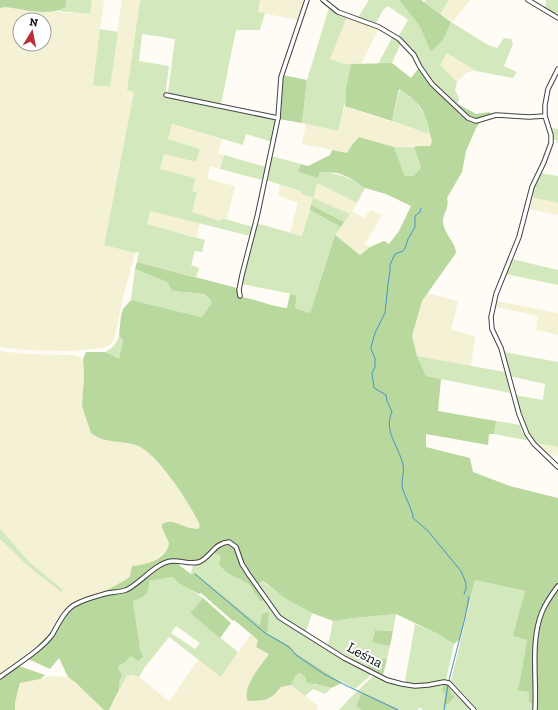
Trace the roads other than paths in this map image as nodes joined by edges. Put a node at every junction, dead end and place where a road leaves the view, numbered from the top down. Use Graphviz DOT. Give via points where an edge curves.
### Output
graph roads {
  1 [pos="307,0"];
  2 [pos="323,0"];
  3 [pos="528,0"];
  4 [pos="558,18"];
  5 [pos="558,69"];
  6 [pos="166,95"];
  7 [pos="545,116"];
  8 [pos="278,118"];
  9 [pos="240,296"];
  10 [pos="558,467"];
  11 [pos="558,586"];
  12 [pos="0,677"];
  13 [pos="474,710"];
  14 [pos="534,710"];
  1 -- 8 [label="street" via="281,77"];
  2 -- 7 [label="street" via="338,12 380,26 399,39 414,54 432,84 468,118 476,121 496,115 529,118"];
  3 -- 4 [label="street"];
  5 -- 7 [label="street" via="548,89"];
  6 -- 8 [label="street"];
  7 -- 10 [label="street" via="551,143 532,187 519,237 496,294 491,317 492,330 501,348 524,427 534,444"];
  8 -- 9 [label="street" via="242,275"];
  11 -- 14 [label="street" via="546,604 538,625"];
  12 -- 13 [label="street, Leśna" via="44,644 67,612 76,604 126,590 172,560 191,564 199,562 219,544 229,542 236,547 242,564 278,616 344,658 386,680 415,686 449,683"];
}
